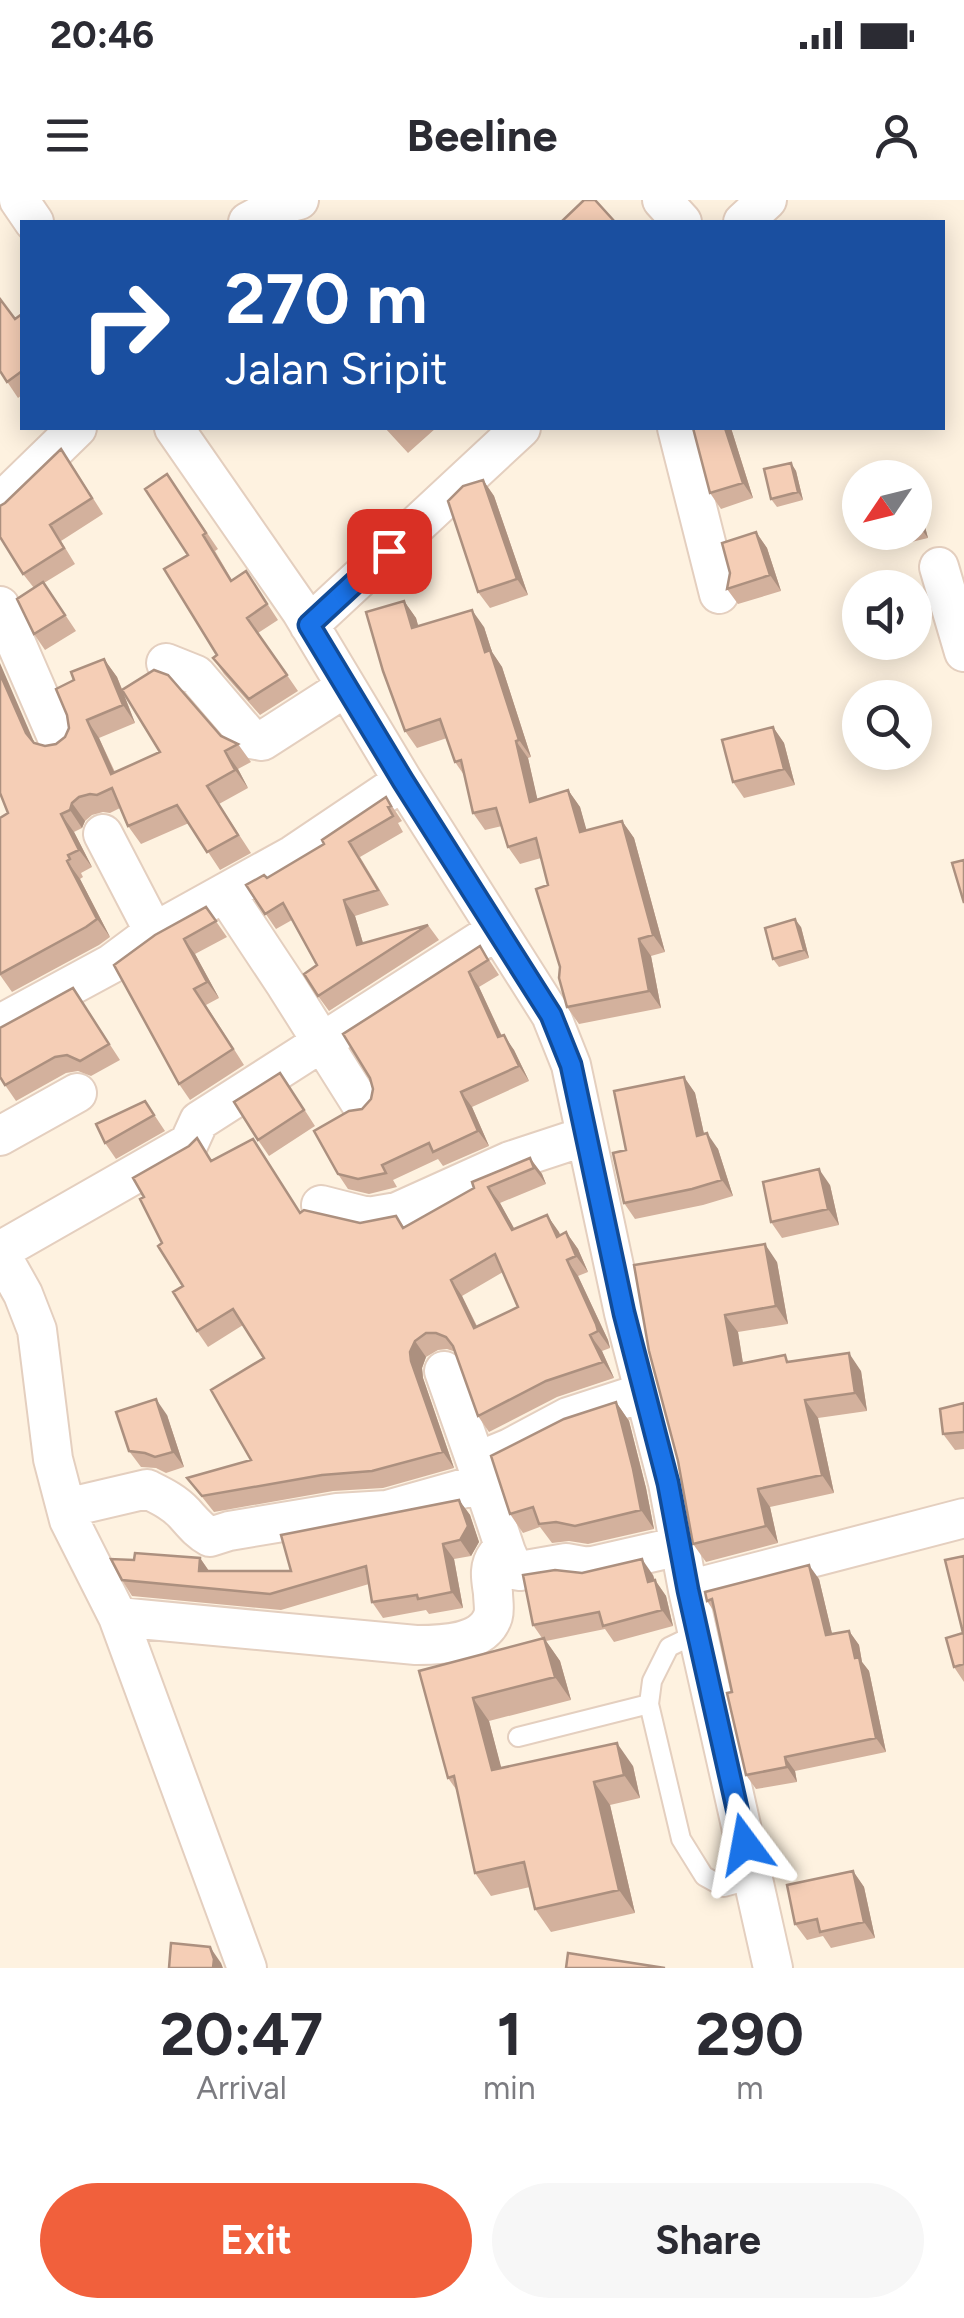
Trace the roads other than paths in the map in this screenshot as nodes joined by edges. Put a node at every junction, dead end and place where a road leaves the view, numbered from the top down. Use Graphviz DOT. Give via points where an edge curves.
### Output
graph roads {
  1 [pos="298,200"];
  2 [pos="662,200"];
  3 [pos="767,200"];
  4 [pos="252,220"];
  5 [pos="680,220"];
  6 [pos="744,220"];
  7 [pos="75,430"];
  8 [pos="175,430"];
  9 [pos="519,430"];
  10 [pos="678,430"];
  11 [pos="0,503"];
  12 [pos="939,567"];
  13 [pos="719,594"];
  14 [pos="2,614"];
  15 [pos="309,625"];
  16 [pos="964,652"];
  17 [pos="166,663"];
  18 [pos="346,687"];
  19 [pos="59,742"];
  20 [pos="403,781"];
  21 [pos="103,834"];
  22 [pos="225,893"];
  23 [pos="497,930"];
  24 [pos="154,932"];
  25 [pos="0,1024"];
  26 [pos="322,1044"];
  27 [pos="77,1093"];
  28 [pos="360,1104"];
  29 [pos="0,1136"];
  30 [pos="586,1136"];
  31 [pos="321,1205"];
  32 [pos="0,1252"];
  33 [pos="444,1371"];
  34 [pos="645,1392"];
  35 [pos="479,1472"];
  36 [pos="66,1508"];
  37 [pos="964,1518"];
  38 [pos="680,1546"];
  39 [pos="506,1552"];
  40 [pos="688,1590"];
  41 [pos="118,1617"];
  42 [pos="698,1633"];
  43 [pos="649,1704"];
  44 [pos="518,1737"];
  45 [pos="753,1879"];
  46 [pos="247,1968"];
  47 [pos="773,1968"];
  1 -- 4 [label="street"];
  2 -- 5 [label="street"];
  3 -- 6 [label="street"];
  7 -- 11 [label="street"];
  8 -- 15 [label="street"];
  9 -- 15 [label="street"];
  10 -- 13 [label="street"];
  12 -- 16 [label="street"];
  14 -- 19 [label="street"];
  15 -- 18 [label="street"];
  17 -- 18 [label="street" via="196,675 251,740 262,740"];
  18 -- 20 [label="street"];
  20 -- 22 [label="street"];
  20 -- 23 [label="street"];
  21 -- 24 [label="street"];
  22 -- 24 [label="street"];
  22 -- 26 [label="street"];
  23 -- 26 [label="street"];
  23 -- 30 [label="street" via="551,1015 571,1065"];
  24 -- 25 [label="street" via="111,964"];
  26 -- 28 [label="street"];
  26 -- 32 [label="street" via="199,1122 188,1143"];
  27 -- 29 [label="street"];
  30 -- 31 [label="street" via="510,1161 398,1212 368,1217"];
  30 -- 34 [label="street"];
  32 -- 36 [label="street" via="37,1330"];
  33 -- 35 [label="street"];
  34 -- 35 [label="street" via="568,1417"];
  34 -- 38 [label="street"];
  35 -- 36 [label="street" via="387,1510 210,1537 148,1488"];
  35 -- 39 [label="street"];
  36 -- 41 [label="street"];
  37 -- 40 [label="street"];
  38 -- 39 [label="street" via="588,1567 566,1563 520,1571"];
  38 -- 40 [label="street"];
  39 -- 41 [label="street" via="491,1566 493,1618 475,1635 446,1646"];
  40 -- 42 [label="street"];
  41 -- 46 [label="street"];
  42 -- 43 [label="lane" via="669,1647"];
  42 -- 45 [label="street"];
  43 -- 44 [label="lane"];
  43 -- 45 [label="lane" via="681,1839 704,1876 724,1887"];
  45 -- 47 [label="street"];
}
